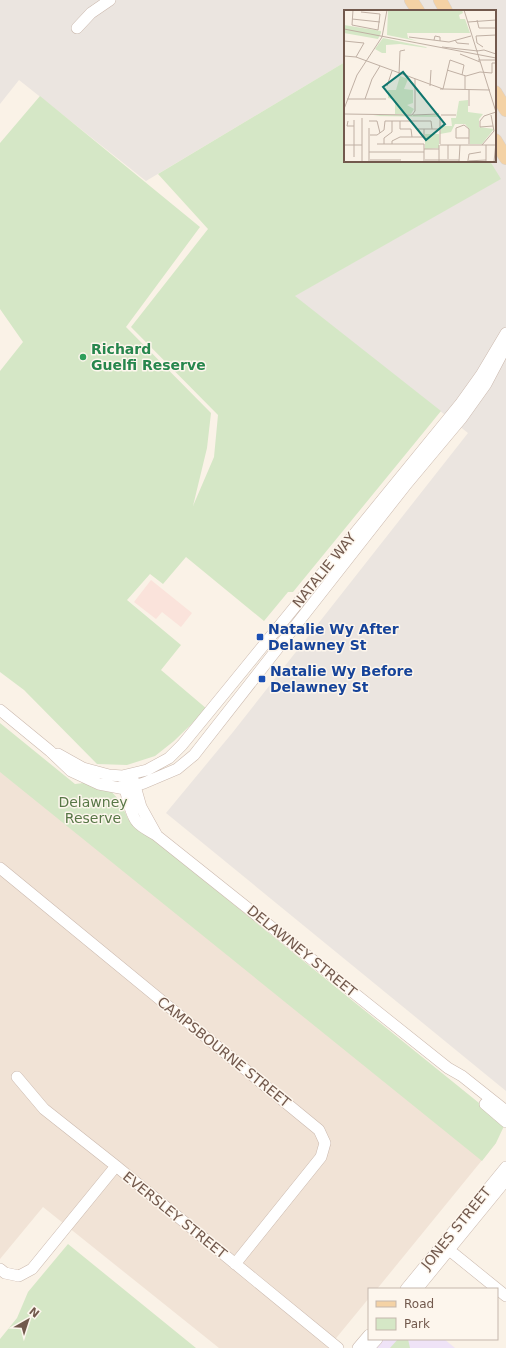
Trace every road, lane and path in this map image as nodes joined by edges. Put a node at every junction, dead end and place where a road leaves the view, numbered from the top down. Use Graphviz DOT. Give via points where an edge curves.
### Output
graph roads {
  1 [pos="110,0"];
  2 [pos="412,0"];
  3 [pos="440,0"];
  4 [pos="417,10"];
  5 [pos="445,10"];
  6 [pos="77,28"];
  7 [pos="496,94"];
  8 [pos="506,110"];
  9 [pos="496,142"];
  10 [pos="506,158"];
  11 [pos="506,333"];
  12 [pos="506,346"];
  13 [pos="0,710"];
  14 [pos="50,751"];
  15 [pos="127,775"];
  16 [pos="130,787"];
  17 [pos="0,868"];
  18 [pos="448,1068"];
  19 [pos="17,1077"];
  20 [pos="506,1111"];
  21 [pos="506,1122"];
  22 [pos="116,1166"];
  23 [pos="506,1166"];
  24 [pos="506,1180"];
  25 [pos="445,1247"];
  26 [pos="235,1264"];
  27 [pos="0,1269"];
  28 [pos="407,1288"];
  29 [pos="418,1288"];
  30 [pos="496,1288"];
  31 [pos="498,1290"];
  32 [pos="506,1296"];
  33 [pos="368,1336"];
  34 [pos="376,1340"];
  35 [pos="338,1348"];
  36 [pos="358,1348"];
  37 [pos="369,1348"];
  1 -- 6 [label="street" via="91,13"];
  2 -- 4 [label="main road"];
  3 -- 5 [label="main road"];
  7 -- 8 [label="main road"];
  9 -- 10 [label="main road"];
  11 -- 15 [label="street, NATALIE WAY" via="461,403 182,745 160,764"];
  12 -- 16 [label="street, NATALIE WAY" via="486,384 461,419 405,486 194,755 177,769"];
  13 -- 14 [label="street"];
  14 -- 15 [label="street, NATALIE WAY" via="83,768 109,775"];
  14 -- 16 [label="street" via="75,773 99,784"];
  15 -- 16 [label="street, DELAWNEY STREET"];
  16 -- 18 [label="street, DELAWNEY STREET" via="136,821 144,829 156,835"];
  17 -- 26 [label="street, CAMPSBOURNE STREET" via="319,1130 325,1143 321,1157"];
  18 -- 20 [label="street, DELAWNEY STREET"];
  18 -- 21 [label="street, DELAWNEY STREET" via="456,1080"];
  19 -- 22 [label="street, EVERSLEY STREET" via="44,1109"];
  22 -- 26 [label="street, EVERSLEY STREET"];
  22 -- 27 [label="street" via="32,1269 19,1276 5,1273"];
  23 -- 25 [label="street, JONES STREET"];
  24 -- 25 [label="street, JONES STREET"];
  25 -- 28 [label="street, JONES STREET"];
  25 -- 29 [label="street, JONES STREET"];
  25 -- 30 [label="street"];
  26 -- 35 [label="street, EVERSLEY STREET"];
  31 -- 32 [label="street"];
  33 -- 36 [label="street"];
  34 -- 37 [label="street"];
}
